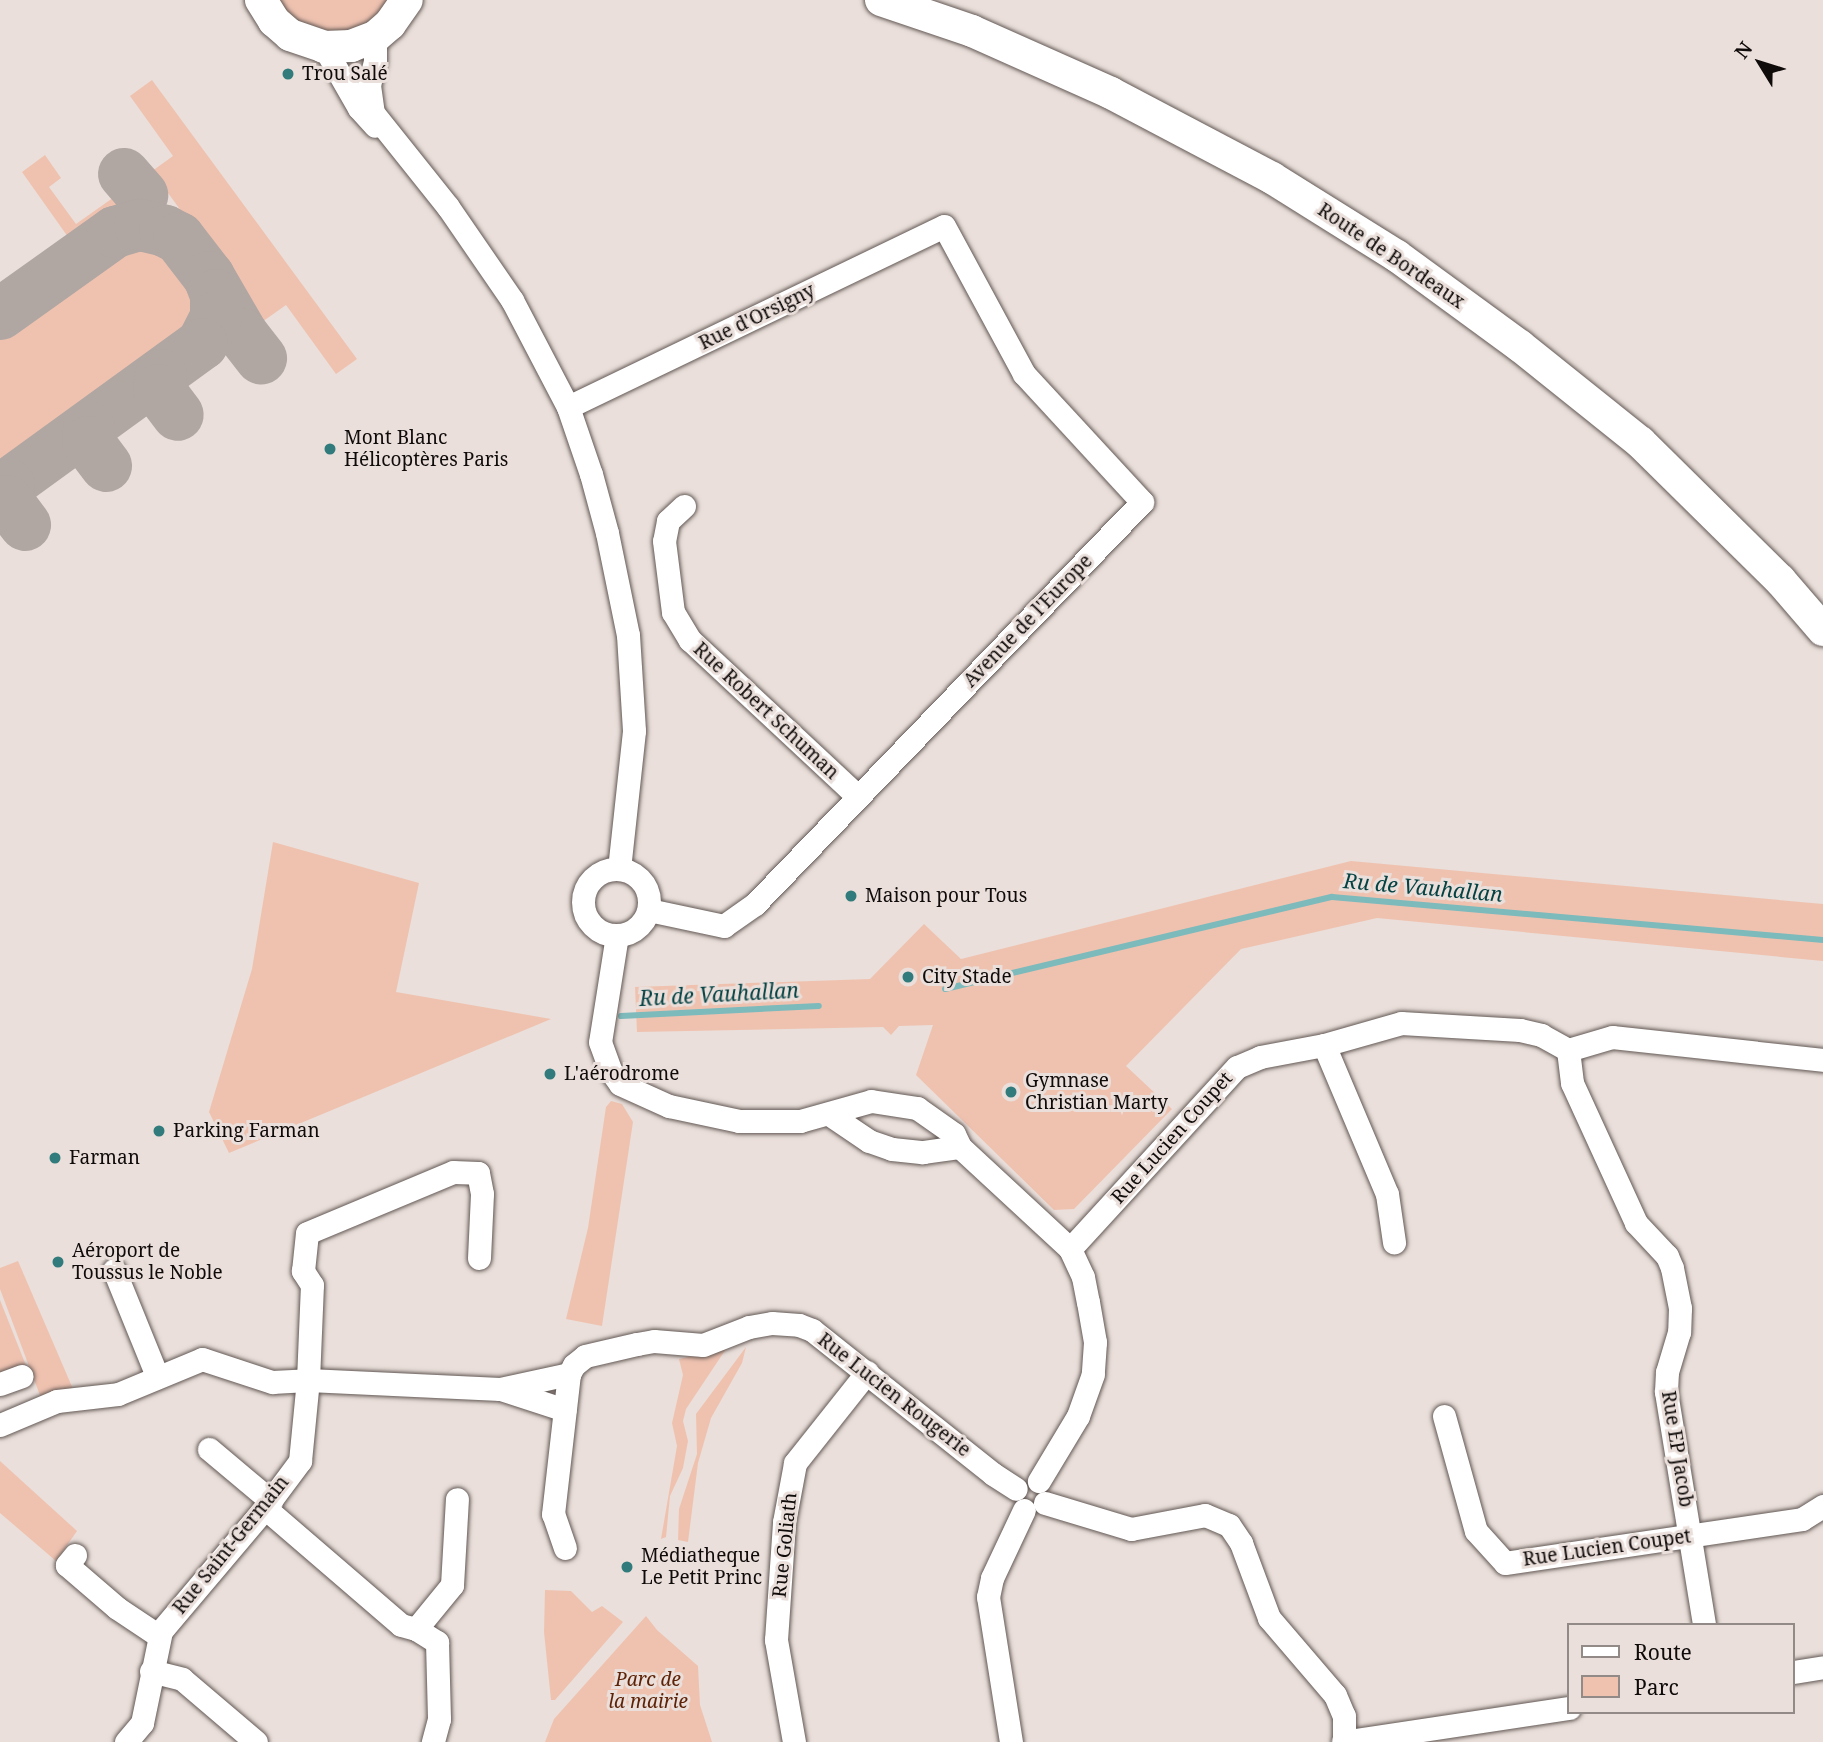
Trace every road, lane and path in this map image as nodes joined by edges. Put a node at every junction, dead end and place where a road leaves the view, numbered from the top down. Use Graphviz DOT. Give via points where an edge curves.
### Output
graph roads {
  1 [pos="407,0"];
  2 [pos="881,0"];
  3 [pos="260,1"];
  4 [pos="375,37"];
  5 [pos="324,47"];
  6 [pos="402,153"];
  7 [pos="944,226"];
  8 [pos="568,407"];
  9 [pos="684,506"];
  10 [pos="1823,630"];
  11 [pos="857,796"];
  12 [pos="619,868"];
  13 [pos="649,910"];
  14 [pos="617,935"];
  15 [pos="1324,1045"];
  16 [pos="1568,1050"];
  17 [pos="1823,1059"];
  18 [pos="829,1114"];
  19 [pos="960,1147"];
  20 [pos="1394,1242"];
  21 [pos="1070,1249"];
  22 [pos="479,1258"];
  23 [pos="114,1270"];
  24 [pos="867,1372"];
  25 [pos="569,1374"];
  26 [pos="22,1376"];
  27 [pos="157,1376"];
  28 [pos="308,1380"];
  29 [pos="0,1384"];
  30 [pos="500,1389"];
  31 [pos="565,1410"];
  32 [pos="1444,1416"];
  33 [pos="0,1425"];
  34 [pos="209,1449"];
  35 [pos="1031,1496"];
  36 [pos="457,1499"];
  37 [pos="268,1504"];
  38 [pos="1823,1506"];
  39 [pos="1691,1536"];
  40 [pos="565,1548"];
  41 [pos="75,1555"];
  42 [pos="1704,1623"];
  43 [pos="416,1629"];
  44 [pos="159,1636"];
  45 [pos="1823,1667"];
  46 [pos="151,1671"];
  47 [pos="1795,1672"];
  48 [pos="1568,1708"];
  49 [pos="126,1742"];
  50 [pos="256,1742"];
  51 [pos="433,1742"];
  52 [pos="794,1742"];
  53 [pos="1011,1742"];
  54 [pos="1344,1742"];
  1 -- 4 [label="main road"];
  2 -- 10 [label="main road, Route de Bordeaux" via="972,31 1111,93 1272,178 1397,256 1640,442 1780,580"];
  3 -- 5 [label="main road" via="290,35"];
  4 -- 5 [label="main road" via="351,46"];
  4 -- 6 [label="street" via="369,85 373,113"];
  5 -- 6 [label="street" via="359,108"];
  6 -- 8 [label="street" via="486,259"];
  7 -- 8 [label="street, Rue d'Orsigny"];
  7 -- 11 [label="street, Avenue de l'Europe" via="1024,374 1142,502"];
  8 -- 12 [label="street" via="607,533 628,635 634,731"];
  9 -- 11 [label="street, Rue Robert Schuman" via="668,521 664,541 673,612 690,640"];
  11 -- 13 [label="street, Avenue de l'Europe" via="755,904 724,926"];
  12 -- 13 [label="street" via="645,885"];
  12 -- 14 [label="street" via="598,873 589,881 582,902 589,922"];
  13 -- 14 [label="street" via="635,929"];
  14 -- 18 [label="street" via="600,1042 620,1084 669,1106 718,1118 800,1121"];
  15 -- 16 [label="street, Rue Lucien Coupet" via="1401,1023 1520,1030"];
  15 -- 20 [label="street" via="1387,1195"];
  15 -- 21 [label="street, Rue Lucien Coupet" via="1260,1057 1237,1067"];
  16 -- 17 [label="street" via="1612,1037"];
  16 -- 39 [label="street, Rue EP Jacob" via="1572,1083 1636,1223 1667,1256 1672,1268 1680,1308 1679,1332 1665,1392"];
  18 -- 19 [label="street" via="869,1141 892,1149 923,1152"];
  18 -- 19 [label="street" via="871,1101 903,1104 932,1117 954,1134"];
  19 -- 21 [label="street"];
  21 -- 35 [label="street" via="1088,1302 1095,1342 1093,1374 1078,1416"];
  22 -- 28 [label="street, Rue Saint-Germain" via="482,1194 478,1173 453,1172 307,1233 303,1270 312,1285"];
  23 -- 27 [label="street"];
  24 -- 25 [label="street, Rue Lucien Rougerie" via="813,1330 772,1323 704,1345 654,1341 585,1356"];
  24 -- 35 [label="street, Rue Lucien Rougerie" via="993,1474"];
  24 -- 52 [label="street, Rue Goliath" via="795,1463 782,1545 776,1640"];
  25 -- 30 [label="street, Rue Lucien Rougerie"];
  25 -- 31 [label="street"];
  26 -- 29 [label="street"];
  27 -- 28 [label="street, Rue Lucien Rougerie" via="202,1359 272,1382"];
  27 -- 33 [label="street, Rue Lucien Rougerie" via="118,1394 58,1401"];
  28 -- 30 [label="street, Rue Lucien Rougerie"];
  28 -- 37 [label="street, Rue Saint-Germain" via="300,1461"];
  30 -- 31 [label="street, Rue Lucien Rougerie"];
  31 -- 40 [label="street" via="553,1514"];
  32 -- 39 [label="street, Rue Lucien Coupet" via="1476,1531 1505,1563"];
  34 -- 37 [label="street"];
  35 -- 53 [label="street" via="992,1578 988,1597"];
  35 -- 54 [label="street, Rue Lucien Rougerie" via="1131,1529 1205,1515 1229,1525 1241,1543 1269,1618 1335,1695 1344,1716"];
  36 -- 43 [label="street" via="452,1585"];
  37 -- 43 [label="street" via="401,1625"];
  37 -- 44 [label="street, Rue Saint-Germain"];
  38 -- 39 [label="street, Rue Lucien Coupet" via="1802,1519"];
  39 -- 42 [label="street, Rue EP Jacob"];
  41 -- 44 [label="street" via="67,1565"];
  43 -- 51 [label="street" via="436,1642 439,1719"];
  44 -- 46 [label="street, Rue Saint-Germain"];
  45 -- 47 [label="street"];
  46 -- 49 [label="street, Rue Saint-Germain" via="142,1723"];
  46 -- 50 [label="street" via="182,1679"];
  48 -- 54 [label="street"];
}
